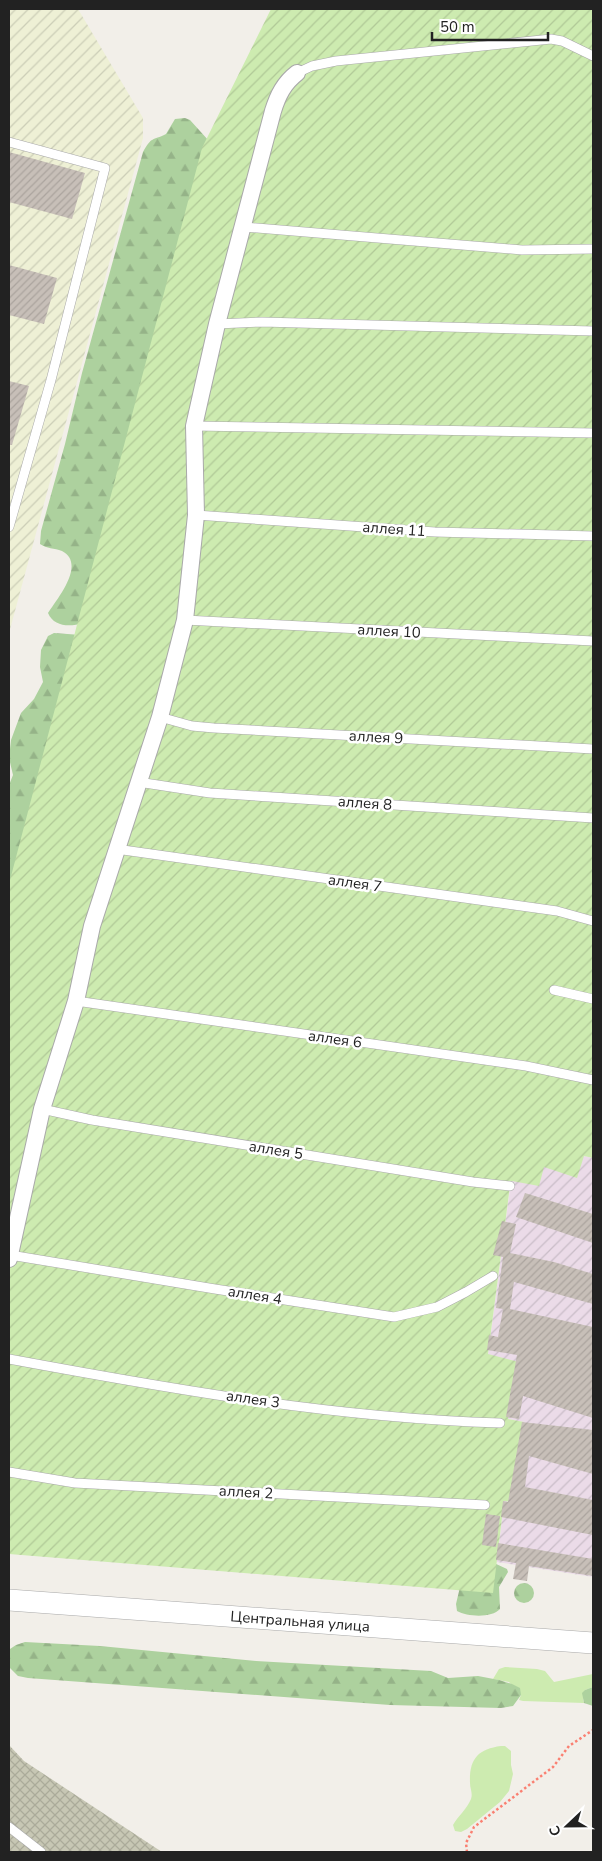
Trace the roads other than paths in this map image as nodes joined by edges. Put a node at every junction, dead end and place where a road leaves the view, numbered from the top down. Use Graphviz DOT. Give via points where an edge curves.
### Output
graph roads {
  1 [pos="593,56"];
  2 [pos="297,73"];
  3 [pos="9,142"];
  4 [pos="244,227"];
  5 [pos="593,250"];
  6 [pos="217,324"];
  7 [pos="593,331"];
  8 [pos="194,426"];
  9 [pos="593,433"];
  10 [pos="196,514"];
  11 [pos="9,528"];
  12 [pos="593,536"];
  13 [pos="186,620"];
  14 [pos="593,641"];
  15 [pos="160,717"];
  16 [pos="593,749"];
  17 [pos="138,782"];
  18 [pos="593,818"];
  19 [pos="116,849"];
  20 [pos="593,922"];
  21 [pos="554,990"];
  22 [pos="593,999"];
  23 [pos="76,1001"];
  24 [pos="593,1080"];
  25 [pos="42,1109"];
  26 [pos="510,1186"];
  27 [pos="9,1257"];
  28 [pos="493,1276"];
  29 [pos="9,1359"];
  30 [pos="500,1423"];
  31 [pos="9,1472"];
  32 [pos="485,1505"];
  33 [pos="9,1600"];
  34 [pos="593,1643"];
  35 [pos="9,1827"];
  36 [pos="41,1852"];
  1 -- 2 [label="lane" via="551,39 336,61"];
  2 -- 4 [label="street" via="278,95"];
  3 -- 11 [label="lane" via="106,168"];
  4 -- 5 [label="lane" via="522,250"];
  4 -- 6 [label="street"];
  6 -- 7 [label="lane" via="262,322"];
  6 -- 8 [label="street"];
  8 -- 9 [label="lane"];
  8 -- 10 [label="street"];
  10 -- 12 [label="lane, аллея 11" via="435,532"];
  10 -- 13 [label="street"];
  13 -- 14 [label="lane, аллея 10"];
  13 -- 15 [label="street"];
  15 -- 16 [label="lane, аллея 9" via="214,728"];
  15 -- 17 [label="street"];
  17 -- 18 [label="lane, аллея 8" via="210,793"];
  17 -- 19 [label="street"];
  19 -- 20 [label="lane, аллея 7" via="557,911"];
  19 -- 23 [label="street" via="92,926"];
  21 -- 22 [label="lane"];
  23 -- 24 [label="lane, аллея 6" via="526,1066"];
  23 -- 25 [label="street"];
  25 -- 26 [label="lane, аллея 5" via="111,1124"];
  25 -- 27 [label="street"];
  27 -- 28 [label="lane, аллея 4" via="394,1316 436,1307"];
  29 -- 30 [label="lane, аллея 3" via="153,1385 341,1411"];
  31 -- 32 [label="lane, аллея 2" via="75,1484"];
  33 -- 34 [label="street, Центральная улица"];
  35 -- 36 [label="lane"];
}
